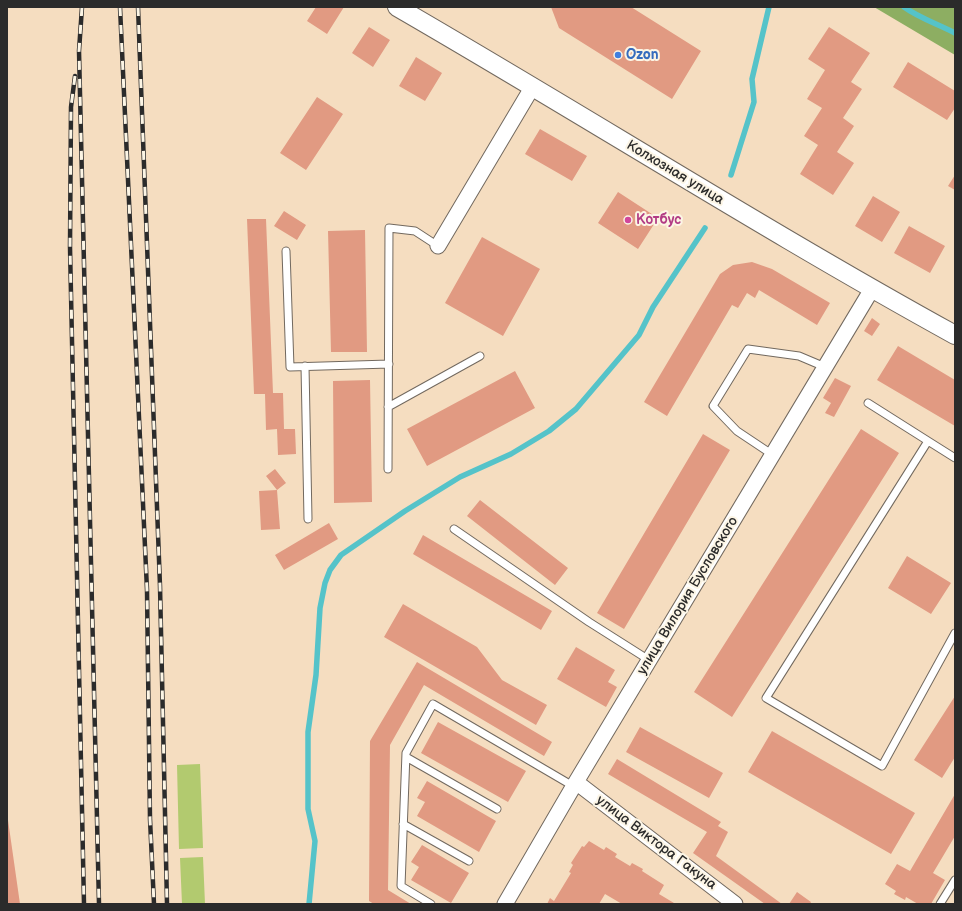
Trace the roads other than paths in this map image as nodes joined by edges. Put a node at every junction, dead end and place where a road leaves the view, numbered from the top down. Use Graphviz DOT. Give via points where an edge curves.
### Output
graph roads {
  1 [pos="397,7"];
  2 [pos="533,86"];
  3 [pos="438,246"];
  4 [pos="286,251"];
  5 [pos="872,289"];
  6 [pos="955,335"];
  7 [pos="480,356"];
  8 [pos="389,364"];
  9 [pos="305,366"];
  10 [pos="825,367"];
  11 [pos="868,403"];
  12 [pos="388,407"];
  13 [pos="928,441"];
  14 [pos="773,455"];
  15 [pos="955,458"];
  16 [pos="388,469"];
  17 [pos="308,519"];
  18 [pos="454,529"];
  19 [pos="955,633"];
  20 [pos="649,660"];
  21 [pos="406,757"];
  22 [pos="575,784"];
  23 [pos="497,809"];
  24 [pos="403,824"];
  25 [pos="469,861"];
  26 [pos="955,880"];
  27 [pos="431,904"];
  28 [pos="505,904"];
  29 [pos="735,904"];
  30 [pos="940,904"];
  1 -- 2 [label="street, Колхозная улица"];
  2 -- 3 [label="street"];
  2 -- 5 [label="street, Колхозная улица" via="753,221"];
  3 -- 8 [label="lane" via="415,231 389,228"];
  4 -- 9 [label="lane" via="290,367"];
  5 -- 6 [label="street, Колхозная улица"];
  5 -- 10 [label="street, улица Вилория Бусловского"];
  7 -- 12 [label="lane"];
  8 -- 9 [label="lane"];
  8 -- 12 [label="lane"];
  9 -- 17 [label="lane"];
  10 -- 14 [label="street, улица Вилория Бусловского"];
  10 -- 14 [label="lane" via="799,356 748,349 713,406 737,431"];
  11 -- 13 [label="lane"];
  12 -- 16 [label="lane"];
  13 -- 15 [label="lane"];
  13 -- 19 [label="lane" via="766,698 882,766"];
  14 -- 20 [label="street, улица Вилория Бусловского"];
  18 -- 20 [label="lane"];
  20 -- 22 [label="street, улица Вилория Бусловского"];
  21 -- 22 [label="lane" via="433,704"];
  21 -- 23 [label="lane"];
  21 -- 24 [label="lane"];
  22 -- 28 [label="street, улица Вилория Бусловского"];
  22 -- 29 [label="street, улица Виктора Гакуна"];
  24 -- 25 [label="lane"];
  24 -- 27 [label="lane" via="401,886"];
  26 -- 30 [label="lane"];
}
